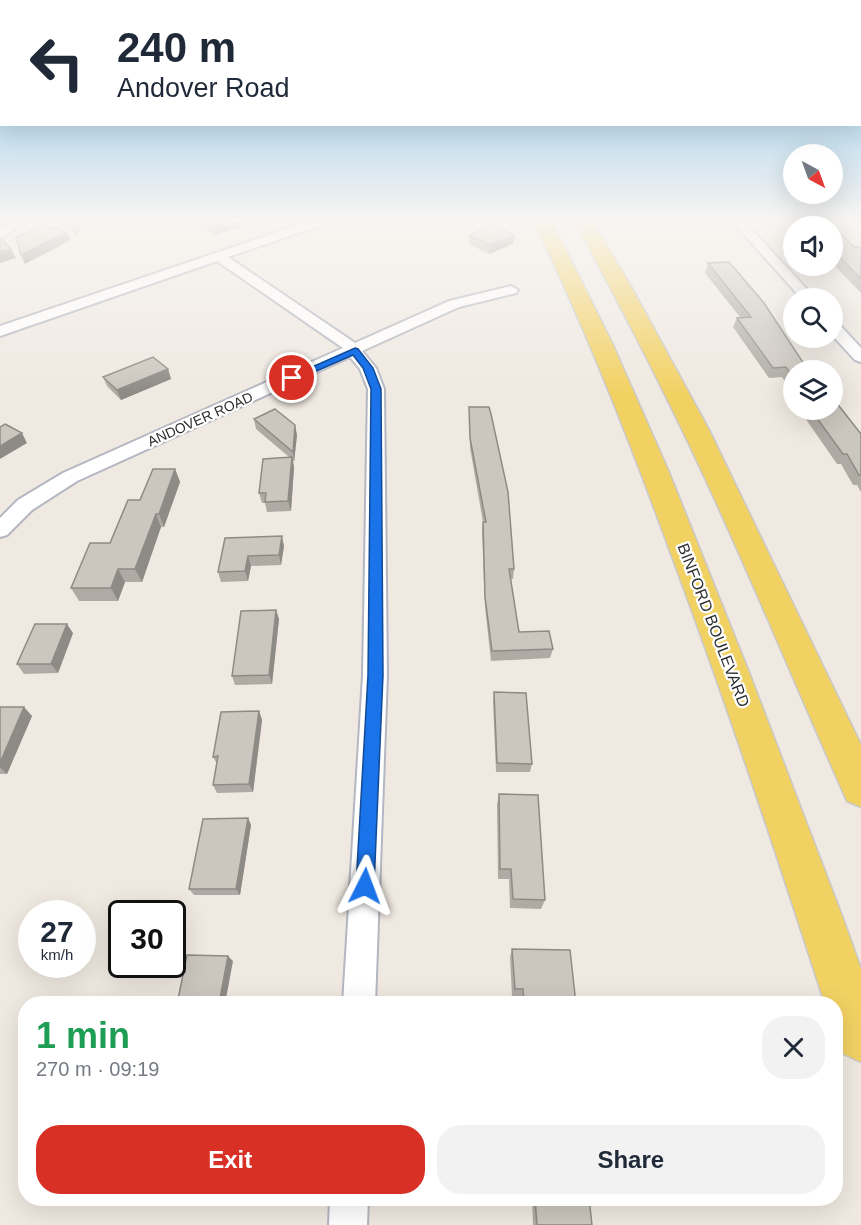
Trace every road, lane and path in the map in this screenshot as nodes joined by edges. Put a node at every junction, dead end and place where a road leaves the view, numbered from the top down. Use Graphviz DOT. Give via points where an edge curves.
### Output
graph roads {
  1 [pos="151,279"];
  2 [pos="251,279"];
  3 [pos="570,279"];
  4 [pos="616,279"];
  5 [pos="511,290"];
  6 [pos="0,331"];
  7 [pos="843,336"];
  8 [pos="355,351"];
  9 [pos="859,353"];
  10 [pos="0,530"];
  11 [pos="861,788"];
  12 [pos="359,996"];
  13 [pos="861,1037"];
  14 [pos="349,1206"];
  15 [pos="348,1225"];
  1 -- 6 [label="street"];
  2 -- 8 [label="street"];
  3 -- 13 [label="main road, BINFORD BOULEVARD" via="605,352 674,520"];
  4 -- 11 [label="main road" via="701,439"];
  5 -- 8 [label="street, ANDOVER ROAD" via="454,304"];
  7 -- 9 [label="street"];
  8 -- 10 [label="street, ANDOVER ROAD" via="70,477 25,505"];
  8 -- 12 [label="street" via="368,368 376,389 375,675"];
  14 -- 15 [label="street"];
}
